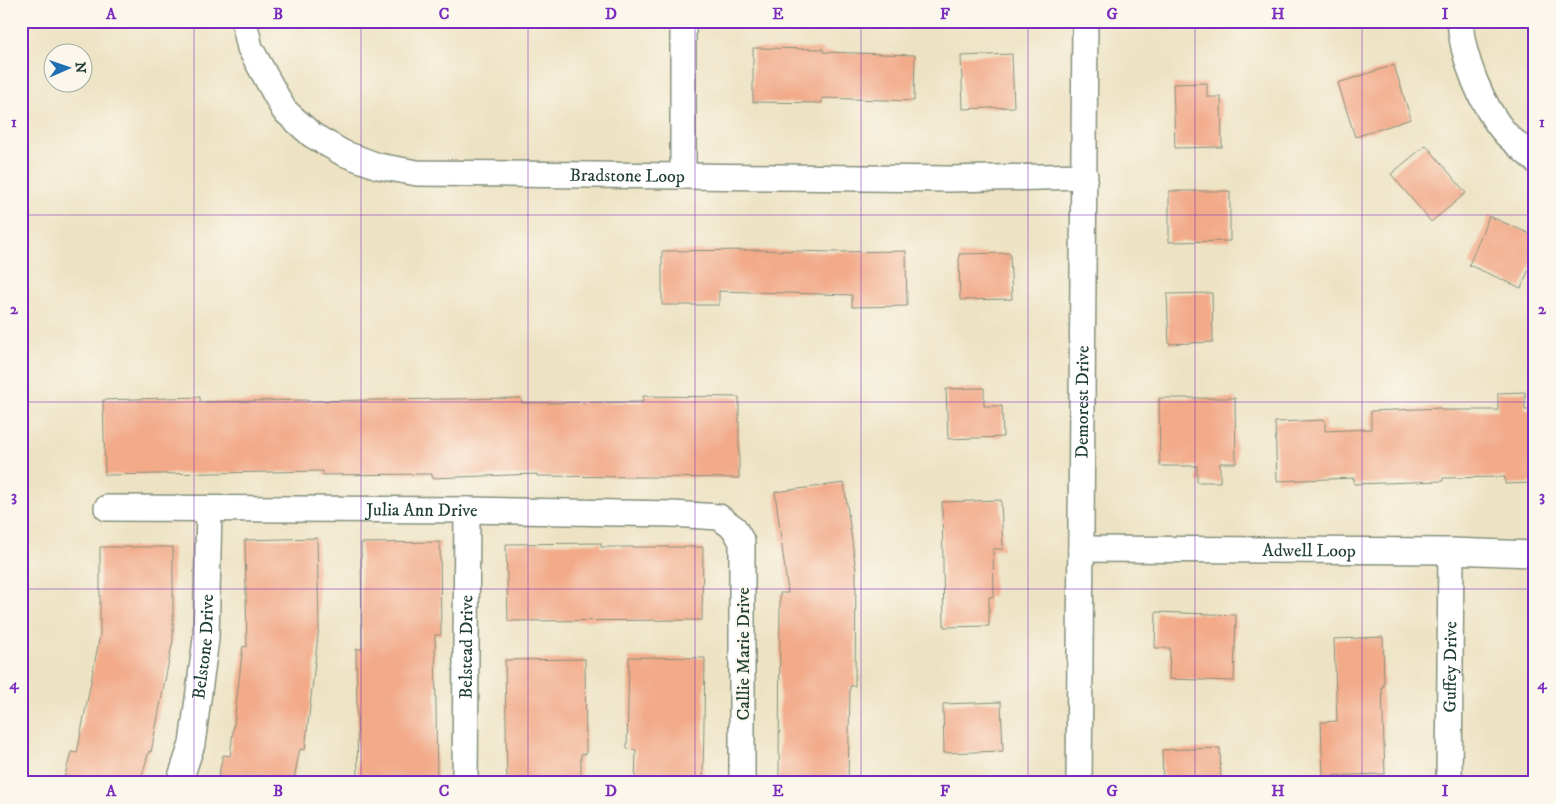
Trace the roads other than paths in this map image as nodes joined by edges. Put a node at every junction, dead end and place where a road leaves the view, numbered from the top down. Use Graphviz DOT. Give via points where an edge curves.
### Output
graph roads {
  1 [pos="244,21"];
  2 [pos="683,21"];
  3 [pos="1085,21"];
  4 [pos="1460,21"];
  5 [pos="1535,160"];
  6 [pos="683,176"];
  7 [pos="1085,176"];
  8 [pos="107,508"];
  9 [pos="209,509"];
  10 [pos="467,510"];
  11 [pos="734,528"];
  12 [pos="1081,549"];
  13 [pos="1451,551"];
  14 [pos="1535,554"];
  15 [pos="179,783"];
  16 [pos="465,783"];
  17 [pos="742,783"];
  18 [pos="1080,783"];
  19 [pos="1449,783"];
  1 -- 6 [label="street, Bradstone Loop" via="250,48 284,110 312,135 343,153 378,166 417,173"];
  2 -- 6 [label="street"];
  3 -- 7 [label="street, Demorest Drive"];
  4 -- 5 [label="street" via="1461,38 1489,109 1505,132"];
  6 -- 7 [label="street, Bradstone Loop" via="950,179"];
  7 -- 12 [label="street, Demorest Drive"];
  8 -- 9 [label="street, Julia Ann Drive"];
  9 -- 10 [label="street, Julia Ann Drive"];
  9 -- 15 [label="street, Belstone Drive" via="206,639 192,744"];
  10 -- 11 [label="street, Julia Ann Drive" via="719,517"];
  10 -- 16 [label="street, Belstead Drive"];
  11 -- 17 [label="street, Callie Marie Drive" via="742,542"];
  12 -- 13 [label="street, Adwell Loop"];
  12 -- 18 [label="street, Demorest Drive"];
  13 -- 14 [label="street, Adwell Loop"];
  13 -- 19 [label="street, Guffey Drive"];
}
